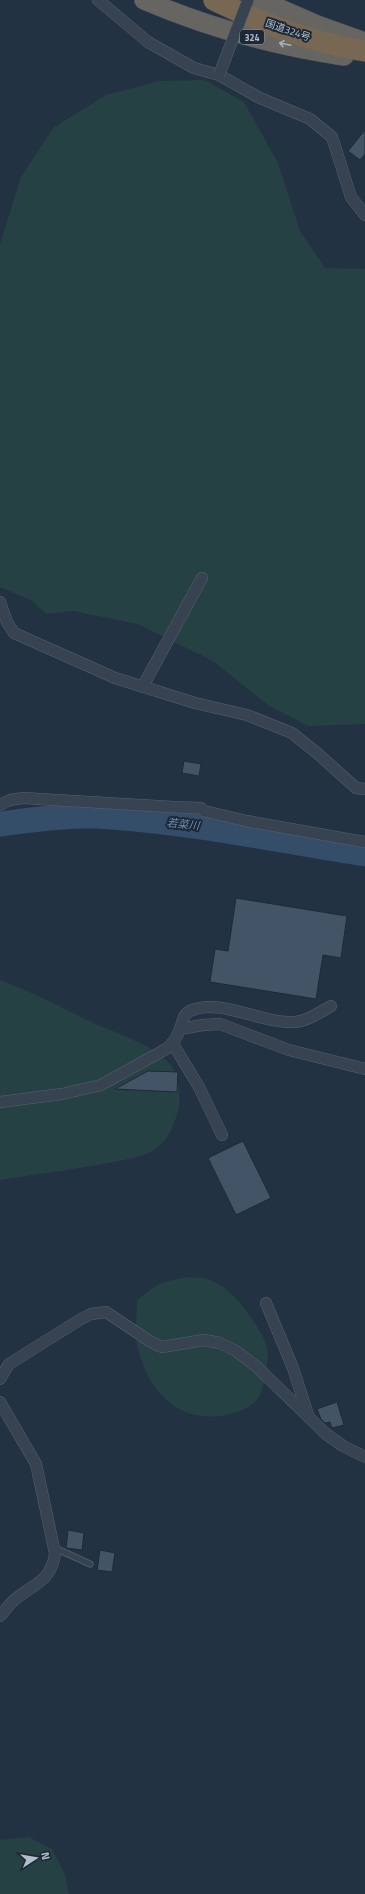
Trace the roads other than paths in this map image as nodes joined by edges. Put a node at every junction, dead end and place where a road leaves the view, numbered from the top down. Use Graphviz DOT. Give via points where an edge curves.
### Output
graph roads {
  1 [pos="98,0"];
  2 [pos="144,0"];
  3 [pos="214,0"];
  4 [pos="248,0"];
  5 [pos="260,0"];
  6 [pos="365,42"];
  7 [pos="365,51"];
  8 [pos="365,59"];
  9 [pos="220,75"];
  10 [pos="365,215"];
  11 [pos="202,578"];
  12 [pos="0,602"];
  13 [pos="143,686"];
  14 [pos="365,789"];
  15 [pos="0,805"];
  16 [pos="365,842"];
  17 [pos="331,1006"];
  18 [pos="180,1029"];
  19 [pos="173,1044"];
  20 [pos="365,1069"];
  21 [pos="0,1102"];
  22 [pos="222,1134"];
  23 [pos="266,1303"];
  24 [pos="0,1379"];
  25 [pos="0,1402"];
  26 [pos="309,1418"];
  27 [pos="365,1457"];
  28 [pos="55,1548"];
  29 [pos="90,1564"];
  30 [pos="0,1616"];
  1 -- 9 [label="street" via="148,42 194,68"];
  8 -- 2 [label="highway, 324, one-way" via="328,54 245,35 184,16"];
  3 -- 7 [label="highway, 国道324号 / 324" via="268,23"];
  4 -- 9 [label="street, bridge"];
  5 -- 6 [label="highway" via="317,25"];
  9 -- 10 [label="street" via="260,98 310,119 332,136 351,197"];
  11 -- 13 [label="street"];
  12 -- 13 [label="street" via="14,633 115,678"];
  13 -- 14 [label="street" via="195,704 247,715 292,733 356,788"];
  15 -- 16 [label="street" via="23,798 191,806 247,821"];
  17 -- 18 [label="street" via="296,1022 269,1021 230,1009 206,1008 189,1012 183,1018"];
  18 -- 19 [label="street"];
  18 -- 20 [label="street" via="220,1024 290,1050"];
  19 -- 21 [label="street" via="101,1085 62,1094"];
  19 -- 22 [label="street"];
  23 -- 26 [label="street" via="293,1368"];
  24 -- 26 [label="street" via="9,1364 81,1318 106,1312 162,1347 204,1340 220,1343 236,1351 257,1367"];
  25 -- 28 [label="street" via="36,1464"];
  26 -- 27 [label="street" via="337,1442"];
  28 -- 29 [label="lane"];
  28 -- 30 [label="street" via="54,1564 45,1578 13,1602"];
}
